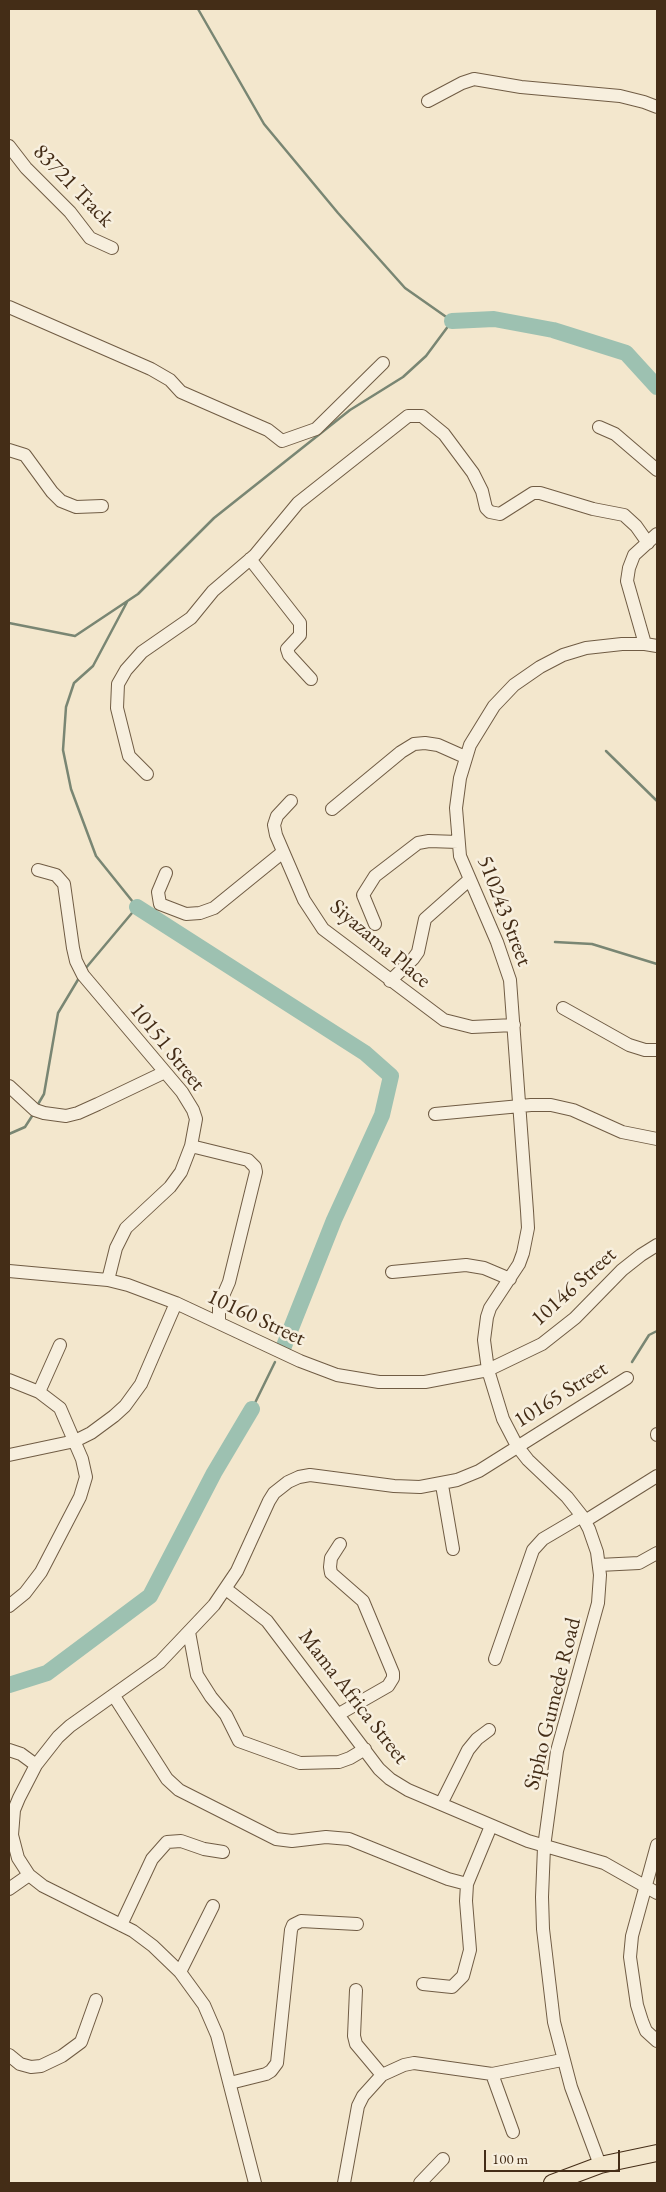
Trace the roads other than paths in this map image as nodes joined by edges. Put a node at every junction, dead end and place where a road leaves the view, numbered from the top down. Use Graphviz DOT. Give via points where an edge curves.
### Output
graph roads {
  1 [pos="428,102"];
  2 [pos="657,107"];
  3 [pos="9,146"];
  4 [pos="112,248"];
  5 [pos="9,307"];
  6 [pos="383,363"];
  7 [pos="599,427"];
  8 [pos="9,450"];
  9 [pos="657,470"];
  10 [pos="102,506"];
  11 [pos="657,534"];
  12 [pos="648,543"];
  13 [pos="250,559"];
  14 [pos="651,645"];
  15 [pos="311,679"];
  16 [pos="465,757"];
  17 [pos="147,774"];
  18 [pos="291,801"];
  19 [pos="332,809"];
  20 [pos="458,842"];
  21 [pos="283,852"];
  22 [pos="38,870"];
  23 [pos="166,873"];
  24 [pos="469,880"];
  25 [pos="375,924"];
  26 [pos="390,981"];
  27 [pos="563,1008"];
  28 [pos="514,1026"];
  29 [pos="657,1050"];
  30 [pos="165,1072"];
  31 [pos="9,1086"];
  32 [pos="520,1106"];
  33 [pos="436,1114"];
  34 [pos="657,1139"];
  35 [pos="191,1146"];
  36 [pos="657,1245"];
  37 [pos="9,1271"];
  38 [pos="392,1272"];
  39 [pos="510,1279"];
  40 [pos="108,1280"];
  41 [pos="176,1303"];
  42 [pos="219,1323"];
  43 [pos="60,1345"];
  44 [pos="488,1370"];
  45 [pos="627,1378"];
  46 [pos="9,1380"];
  47 [pos="39,1392"];
  48 [pos="75,1441"];
  49 [pos="517,1446"];
  50 [pos="9,1455"];
  51 [pos="657,1476"];
  52 [pos="442,1485"];
  53 [pos="584,1519"];
  54 [pos="340,1544"];
  55 [pos="453,1549"];
  56 [pos="657,1553"];
  57 [pos="599,1565"];
  58 [pos="226,1589"];
  59 [pos="9,1606"];
  60 [pos="188,1632"];
  61 [pos="495,1659"];
  62 [pos="114,1696"];
  63 [pos="339,1714"];
  64 [pos="490,1730"];
  65 [pos="365,1749"];
  66 [pos="9,1750"];
  67 [pos="36,1765"];
  68 [pos="441,1804"];
  69 [pos="491,1826"];
  70 [pos="657,1845"];
  71 [pos="544,1847"];
  72 [pos="223,1852"];
  73 [pos="29,1875"];
  74 [pos="467,1884"];
  75 [pos="9,1889"];
  76 [pos="652,1889"];
  77 [pos="213,1906"];
  78 [pos="356,1924"];
  79 [pos="121,1925"];
  80 [pos="180,1972"];
  81 [pos="423,1984"];
  82 [pos="356,1990"];
  83 [pos="96,2000"];
  84 [pos="657,2041"];
  85 [pos="9,2055"];
  86 [pos="562,2060"];
  87 [pos="492,2074"];
  88 [pos="382,2075"];
  89 [pos="230,2083"];
  90 [pos="513,2132"];
  91 [pos="657,2153"];
  92 [pos="443,2159"];
  93 [pos="600,2165"];
  94 [pos="255,2183"];
  95 [pos="344,2183"];
  96 [pos="420,2183"];
  97 [pos="552,2183"];
  1 -- 2 [label="street" via="474,79 521,87 620,96"];
  3 -- 4 [label="street, 83721 Track" via="90,238"];
  5 -- 6 [label="street" via="152,369 170,380 181,392 268,430 282,440 316,429"];
  7 -- 9 [label="street" via="615,434"];
  8 -- 10 [label="street" via="25,455 61,501 76,507"];
  11 -- 12 [label="street"];
  12 -- 13 [label="street" via="624,515 540,493 533,493 500,514 490,512 473,473 444,434 427,420 414,415 404,418 298,503"];
  12 -- 14 [label="street" via="634,555 627,581"];
  13 -- 15 [label="street" via="300,623 300,635 287,649"];
  13 -- 17 [label="street" via="213,591 191,618 142,652 121,677 116,700 127,751"];
  14 -- 16 [label="street, 510243 Street" via="586,648 562,655 540,667 514,685 494,706"];
  16 -- 19 [label="street" via="438,745 414,744"];
  16 -- 20 [label="street, 510243 Street" via="456,800"];
  18 -- 21 [label="street, Siyazama Place" via="277,816 274,826"];
  20 -- 24 [label="street, 510243 Street"];
  20 -- 25 [label="street" via="418,843 375,876 363,895"];
  21 -- 23 [label="street" via="214,908 200,914 186,914 160,904 158,892"];
  21 -- 26 [label="street, Siyazama Place" via="316,920"];
  22 -- 30 [label="street, 10151 Street" via="56,875 64,884 73,948 82,975"];
  24 -- 26 [label="street" via="425,919 418,952"];
  24 -- 28 [label="street, 510243 Street" via="506,965"];
  26 -- 28 [label="street, Siyazama Place" via="444,1020 472,1028"];
  27 -- 29 [label="street" via="629,1045"];
  28 -- 32 [label="street, 510243 Street"];
  30 -- 31 [label="street" via="66,1116 35,1110"];
  30 -- 35 [label="street, 10151 Street" via="193,1110 196,1119"];
  32 -- 33 [label="street"];
  32 -- 34 [label="street" via="562,1106 622,1132"];
  32 -- 39 [label="street, 510243 Street" via="528,1228 523,1253"];
  35 -- 40 [label="street, 10151 Street" via="175,1181 126,1228 116,1248"];
  35 -- 42 [label="street" via="244,1158 253,1163 256,1172 229,1282 219,1305"];
  36 -- 44 [label="street, 10146 Street" via="622,1270 555,1335"];
  37 -- 40 [label="street, 10160 Street"];
  38 -- 39 [label="street" via="466,1265 484,1268"];
  39 -- 44 [label="street, 510243 Street" via="487,1317 484,1340"];
  40 -- 41 [label="street, 10160 Street"];
  41 -- 42 [label="street, 10160 Street"];
  41 -- 48 [label="street" via="145,1376 125,1406"];
  42 -- 44 [label="street, 10160 Street" via="317,1368 359,1380 425,1382"];
  43 -- 47 [label="street"];
  44 -- 49 [label="street, Sipho Gumede Road" via="503,1418"];
  45 -- 49 [label="street, 10165 Street"];
  46 -- 47 [label="street"];
  47 -- 48 [label="street" via="60,1408"];
  48 -- 50 [label="street"];
  48 -- 59 [label="street" via="85,1469 80,1497 34,1584"];
  49 -- 52 [label="street, 10165 Street" via="469,1476"];
  49 -- 53 [label="street, Sipho Gumede Road"];
  51 -- 53 [label="street"];
  52 -- 55 [label="street"];
  52 -- 58 [label="street, 10165 Street" via="394,1486 310,1475 288,1482 268,1501"];
  53 -- 57 [label="street, Sipho Gumede Road" via="593,1538"];
  53 -- 61 [label="street" via="543,1539 533,1550"];
  54 -- 63 [label="street" via="331,1558 332,1573 363,1601 394,1673 388,1686"];
  56 -- 57 [label="street" via="639,1562"];
  57 -- 71 [label="street, Sipho Gumede Road" via="598,1603 557,1751"];
  58 -- 60 [label="street, 10165 Street"];
  58 -- 63 [label="street, Mama Africa Street" via="267,1621"];
  60 -- 62 [label="street, 10165 Street" via="160,1662"];
  60 -- 65 [label="street" via="197,1676 226,1715 239,1741 300,1763 339,1762"];
  62 -- 67 [label="street, 10165 Street" via="70,1726"];
  62 -- 74 [label="street" via="167,1778 179,1790 276,1839 349,1838 448,1880"];
  63 -- 65 [label="street, Mama Africa Street"];
  64 -- 68 [label="street" via="468,1750"];
  65 -- 68 [label="street, Mama Africa Street" via="390,1779"];
  66 -- 67 [label="street" via="22,1754"];
  67 -- 73 [label="street, 10165 Street" via="18,1798 12,1821 14,1847"];
  68 -- 69 [label="street, Mama Africa Street"];
  69 -- 71 [label="street, Mama Africa Street"];
  69 -- 74 [label="street"];
  70 -- 76 [label="street"];
  71 -- 76 [label="street, Mama Africa Street" via="590,1858"];
  71 -- 86 [label="street, Sipho Gumede Road" via="543,1929"];
  72 -- 79 [label="street" via="181,1841 167,1842 152,1859"];
  73 -- 75 [label="street"];
  73 -- 79 [label="street" via="49,1889"];
  74 -- 81 [label="street" via="470,1950 463,1976 452,1987"];
  76 -- 84 [label="street" via="632,1936 630,1957 642,2021 646,2031"];
  77 -- 80 [label="street"];
  78 -- 89 [label="street" via="301,1921 293,1925 277,2062 266,2074"];
  79 -- 80 [label="street" via="153,1946"];
  80 -- 89 [label="street" via="212,2020"];
  82 -- 88 [label="street" via="356,2044"];
  83 -- 85 [label="street" via="81,2042 62,2056 31,2067 20,2064"];
  86 -- 87 [label="street"];
  86 -- 93 [label="street, Sipho Gumede Road"];
  87 -- 88 [label="street" via="414,2063"];
  87 -- 90 [label="street"];
  88 -- 95 [label="street" via="358,2106"];
  89 -- 94 [label="street"];
  91 -- 93 [label="main road"];
  92 -- 96 [label="street"];
  93 -- 97 [label="main road"];
}
